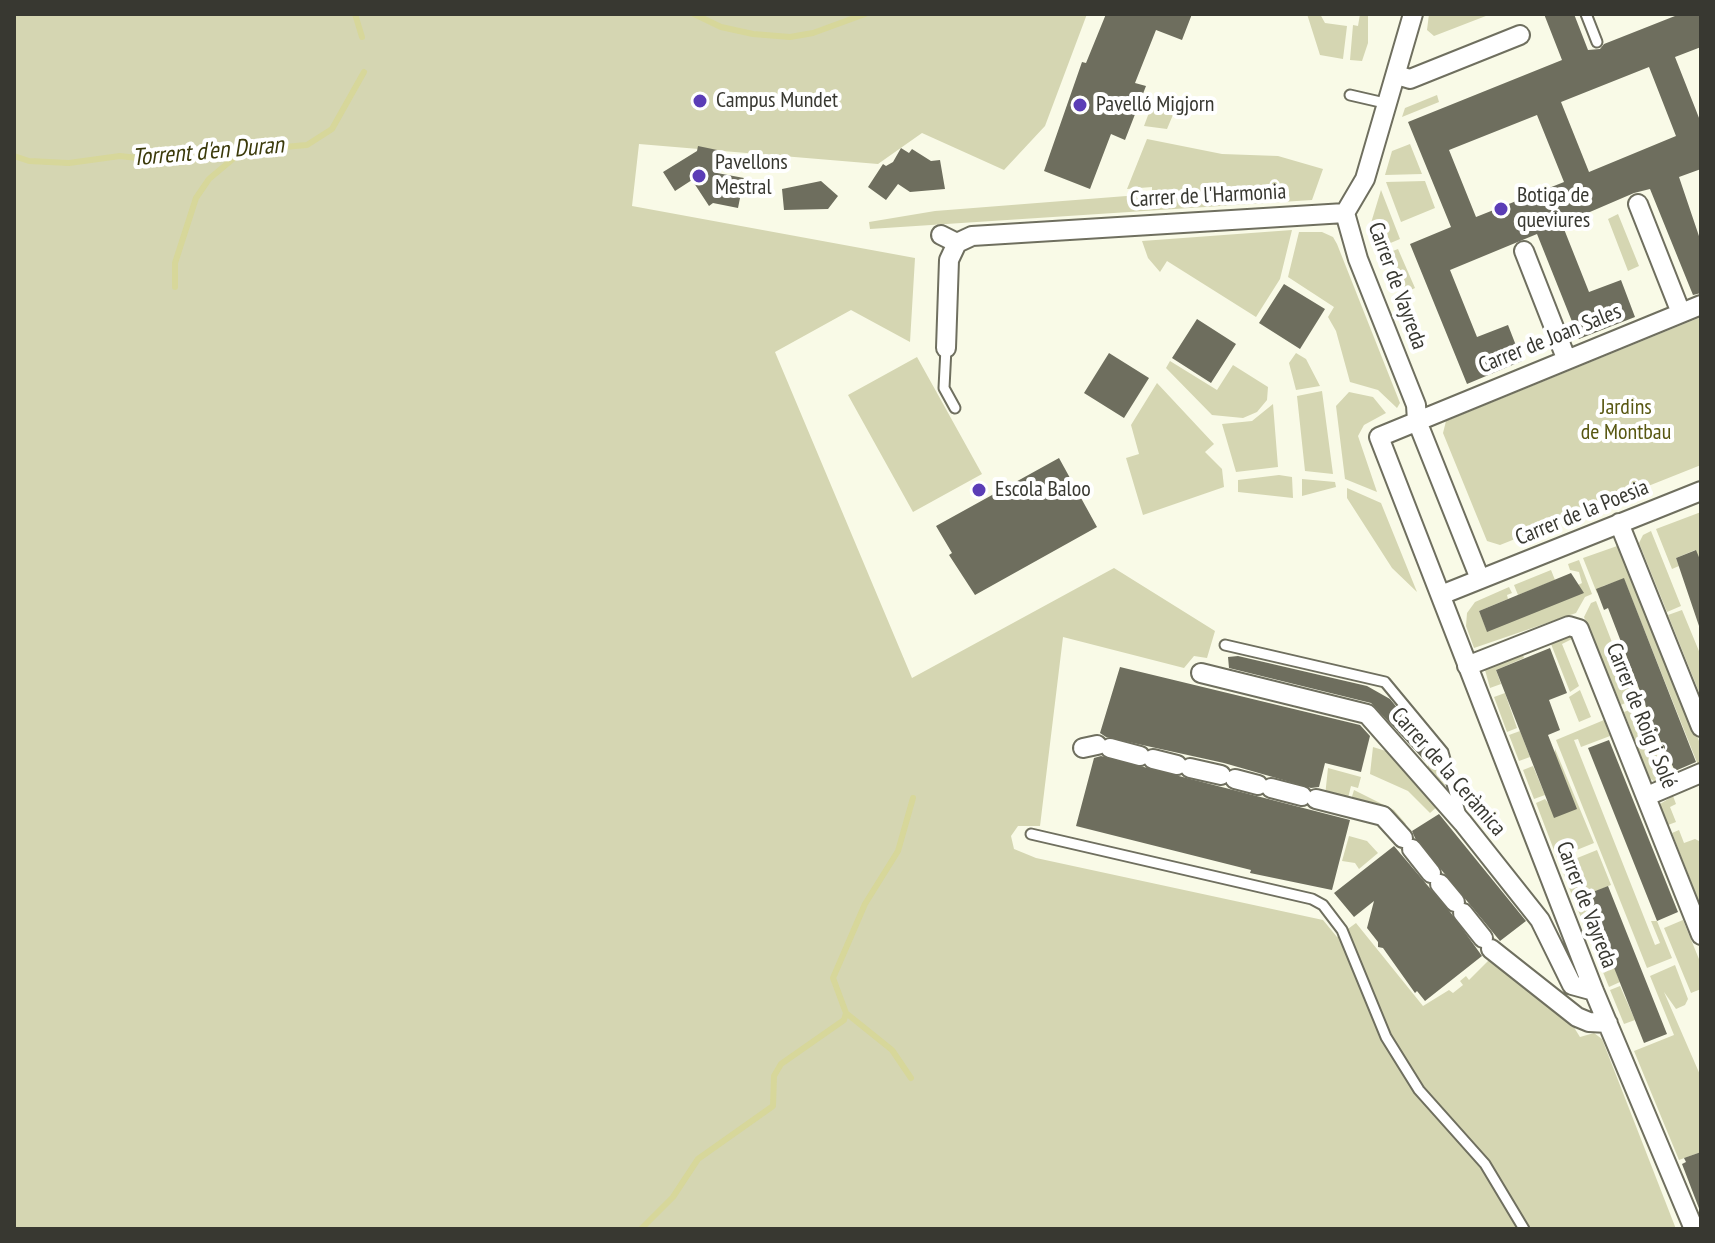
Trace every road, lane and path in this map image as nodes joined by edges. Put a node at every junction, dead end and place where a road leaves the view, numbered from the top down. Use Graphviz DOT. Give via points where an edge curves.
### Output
graph roads {
  1 [pos="1413,14"];
  2 [pos="1586,14"];
  3 [pos="1520,35"];
  4 [pos="1597,42"];
  5 [pos="1397,75"];
  6 [pos="1350,95"];
  7 [pos="1389,104"];
  8 [pos="1638,204"];
  9 [pos="1345,213"];
  10 [pos="1524,251"];
  11 [pos="1701,305"];
  12 [pos="1681,313"];
  13 [pos="946,348"];
  14 [pos="1566,358"];
  15 [pos="955,408"];
  16 [pos="1417,421"];
  17 [pos="1701,491"];
  18 [pos="1619,523"];
  19 [pos="1480,579"];
  20 [pos="1441,595"];
  21 [pos="1225,645"];
  22 [pos="1467,666"];
  23 [pos="1201,673"];
  24 [pos="1701,727"];
  25 [pos="1097,747"];
  26 [pos="1701,773"];
  27 [pos="1647,796"];
  28 [pos="1463,823"];
  29 [pos="1031,834"];
  30 [pos="1701,935"];
  31 [pos="1594,991"];
  32 [pos="1608,1023"];
  33 [pos="1524,1229"];
  34 [pos="1694,1229"];
  1 -- 5 [label="street"];
  2 -- 4 [label="lane"];
  3 -- 5 [label="street" via="1410,79"];
  5 -- 7 [label="street"];
  6 -- 7 [label="lane"];
  7 -- 9 [label="street" via="1365,179"];
  8 -- 12 [label="street"];
  9 -- 13 [label="street, Carrer de l'Harmonia" via="949,239"];
  9 -- 16 [label="street, Carrer de Vayreda" via="1416,405"];
  10 -- 14 [label="street"];
  11 -- 12 [label="street, Carrer de Joan Sales"];
  12 -- 14 [label="street, Carrer de Joan Sales"];
  13 -- 15 [label="lane" via="944,388"];
  14 -- 16 [label="street, Carrer de Joan Sales"];
  16 -- 19 [label="street, Carrer de Vayreda"];
  16 -- 20 [label="street, Carrer de Vayreda" via="1379,437"];
  17 -- 18 [label="street, Carrer de la Poesia"];
  18 -- 19 [label="street, Carrer de la Poesia"];
  18 -- 24 [label="street"];
  19 -- 20 [label="street"];
  20 -- 22 [label="street, Carrer de Vayreda"];
  21 -- 28 [label="lane" via="1385,682 1443,752"];
  22 -- 27 [label="street, Carrer de Roig i Solé" via="1576,626"];
  22 -- 31 [label="street, Carrer de Vayreda"];
  23 -- 28 [label="street, Carrer de la Ceràmica" via="1367,714"];
  25 -- 32 [label="street" via="1383,816 1487,943 1577,1017"];
  26 -- 27 [label="street"];
  27 -- 30 [label="street, Carrer de Roig i Solé"];
  28 -- 31 [label="street, Carrer de la Ceràmica" via="1540,920 1572,985"];
  29 -- 33 [label="lane" via="1323,905 1342,930 1386,1037 1419,1090 1493,1176"];
  31 -- 32 [label="street, Carrer de Vayreda"];
  32 -- 34 [label="street, Carrer de Vayreda"];
}
